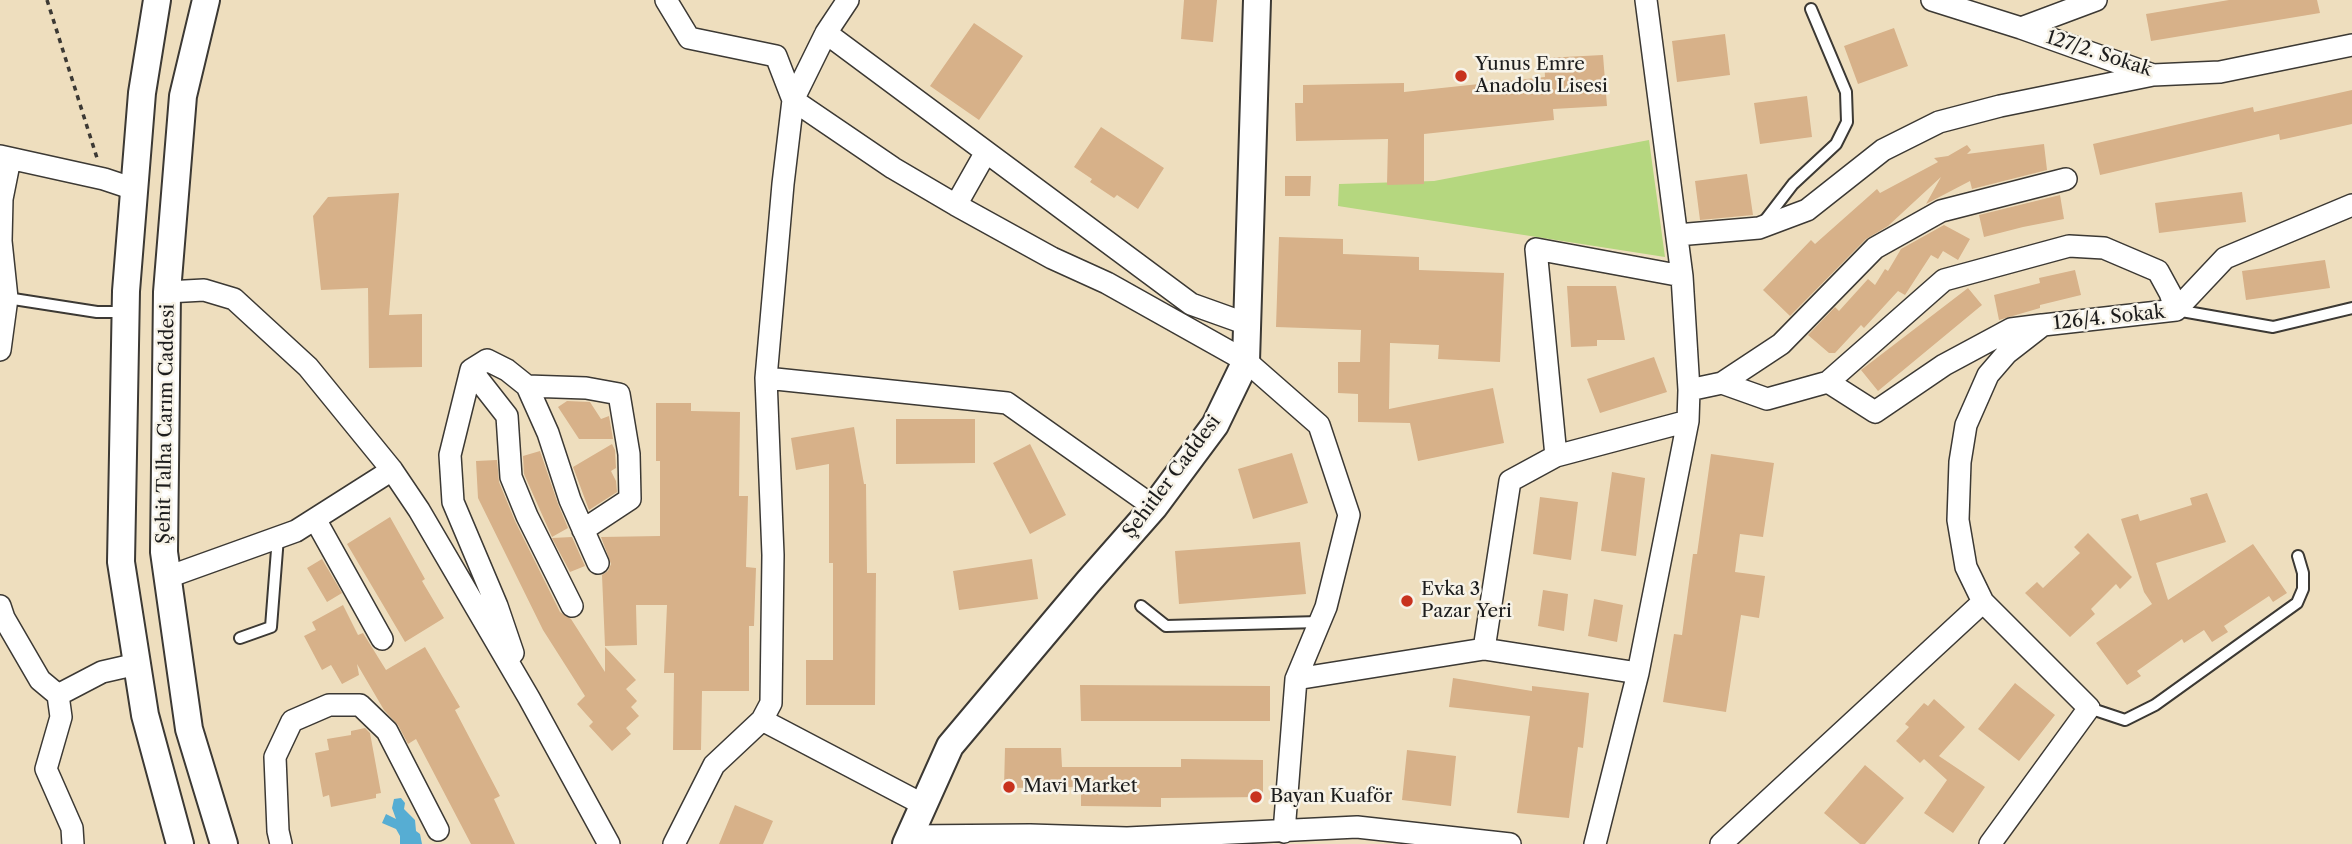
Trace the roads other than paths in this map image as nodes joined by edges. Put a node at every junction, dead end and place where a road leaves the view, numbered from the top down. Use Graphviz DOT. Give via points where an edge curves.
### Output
graph roads {
  1 [pos="156,0"];
  2 [pos="206,0"];
  3 [pos="666,0"];
  4 [pos="848,0"];
  5 [pos="1257,0"];
  6 [pos="1646,0"];
  7 [pos="1932,0"];
  8 [pos="2095,0"];
  9 [pos="1811,9"];
  10 [pos="2021,28"];
  11 [pos="826,33"];
  12 [pos="2352,46"];
  13 [pos="2153,75"];
  14 [pos="793,100"];
  15 [pos="986,152"];
  16 [pos="5,158"];
  17 [pos="2066,179"];
  18 [pos="134,189"];
  19 [pos="175,196"];
  20 [pos="956,205"];
  21 [pos="2352,205"];
  22 [pos="1759,228"];
  23 [pos="1677,234"];
  24 [pos="1682,276"];
  25 [pos="7,298"];
  26 [pos="125,302"];
  27 [pos="167,303"];
  28 [pos="2352,308"];
  29 [pos="2176,310"];
  30 [pos="1247,324"];
  31 [pos="2043,325"];
  32 [pos="0,350"];
  33 [pos="1246,361"];
  34 [pos="471,370"];
  35 [pos="766,379"];
  36 [pos="1828,382"];
  37 [pos="1722,383"];
  38 [pos="527,386"];
  39 [pos="1689,390"];
  40 [pos="1688,421"];
  41 [pos="1556,456"];
  42 [pos="392,470"];
  43 [pos="1154,508"];
  44 [pos="315,519"];
  45 [pos="583,530"];
  46 [pos="278,537"];
  47 [pos="2298,555"];
  48 [pos="598,563"];
  49 [pos="168,577"];
  50 [pos="1983,602"];
  51 [pos="0,606"];
  52 [pos="572,606"];
  53 [pos="1141,606"];
  54 [pos="1320,622"];
  55 [pos="240,638"];
  56 [pos="382,639"];
  57 [pos="1485,649"];
  58 [pos="137,664"];
  59 [pos="1638,673"];
  60 [pos="1296,679"];
  61 [pos="58,695"];
  62 [pos="529,698"];
  63 [pos="2089,708"];
  64 [pos="762,720"];
  65 [pos="922,804"];
  66 [pos="438,830"];
  67 [pos="1271,836"];
  68 [pos="1357,836"];
  69 [pos="908,840"];
  70 [pos="1127,841"];
  71 [pos="73,844"];
  72 [pos="180,844"];
  73 [pos="224,844"];
  74 [pos="281,844"];
  75 [pos="609,844"];
  76 [pos="674,844"];
  77 [pos="1510,844"];
  78 [pos="1595,844"];
  79 [pos="1721,844"];
  80 [pos="1990,844"];
  1 -- 18 [label="street"];
  2 -- 19 [label="street, Şehit Talha Carım Caddesi" via="184,96"];
  3 -- 14 [label="street" via="689,38 776,56"];
  4 -- 11 [label="street"];
  5 -- 30 [label="street, Şehitler Caddesi"];
  6 -- 23 [label="street"];
  7 -- 10 [label="street, 127/2. Sokak"];
  8 -- 10 [label="street"];
  9 -- 22 [label="lane" via="1846,92 1847,121 1836,144 1793,184"];
  10 -- 13 [label="street, 127/2. Sokak"];
  11 -- 14 [label="street"];
  11 -- 15 [label="street"];
  12 -- 13 [label="street, 127/2. Sokak" via="2220,72"];
  13 -- 22 [label="street" via="1939,122 1883,150 1807,210"];
  14 -- 20 [label="street"];
  14 -- 35 [label="street"];
  15 -- 20 [label="street"];
  15 -- 30 [label="street" via="1191,304"];
  16 -- 18 [label="street"];
  16 -- 25 [label="street" via="1,241"];
  17 -- 37 [label="street" via="1941,211 1875,248 1782,344"];
  18 -- 19 [label="street"];
  18 -- 26 [label="street"];
  19 -- 27 [label="street, Şehit Talha Carım Caddesi"];
  20 -- 33 [label="street"];
  21 -- 29 [label="street, 126/4. Sokak" via="2225,258"];
  22 -- 23 [label="street"];
  23 -- 24 [label="street"];
  24 -- 39 [label="street"];
  24 -- 41 [label="street" via="1536,248"];
  25 -- 26 [label="lane" via="97,312"];
  25 -- 32 [label="street"];
  26 -- 27 [label="street"];
  26 -- 58 [label="street" via="121,562"];
  27 -- 42 [label="street" via="204,290 234,299 308,367"];
  27 -- 49 [label="street, Şehit Talha Carım Caddesi" via="164,552"];
  28 -- 29 [label="lane" via="2273,327"];
  29 -- 31 [label="street, 126/4. Sokak"];
  29 -- 36 [label="street" via="2158,271 2104,248 2069,246 1944,280"];
  30 -- 33 [label="street, Şehitler Caddesi"];
  31 -- 36 [label="street" via="2011,329 1944,365 1875,412"];
  31 -- 50 [label="street, 126/4. Sokak" via="1988,375 1966,425 1958,520 1966,567"];
  33 -- 43 [label="street, Şehitler Caddesi" via="1215,425"];
  33 -- 54 [label="street" via="1320,425 1349,515"];
  34 -- 38 [label="street" via="487,360"];
  34 -- 52 [label="street" via="507,416 511,477"];
  34 -- 62 [label="street" via="450,455 453,502"];
  35 -- 43 [label="street" via="1007,403"];
  35 -- 64 [label="street" via="774,555 771,703"];
  36 -- 37 [label="street" via="1767,399"];
  37 -- 39 [label="street"];
  38 -- 45 [label="street"];
  38 -- 45 [label="street" via="619,394 629,454 630,499"];
  39 -- 40 [label="street"];
  40 -- 41 [label="street"];
  40 -- 59 [label="street"];
  41 -- 57 [label="street" via="1510,481"];
  42 -- 44 [label="street"];
  42 -- 62 [label="street"];
  43 -- 65 [label="street, Şehitler Caddesi" via="950,746"];
  44 -- 46 [label="street"];
  44 -- 56 [label="street"];
  45 -- 48 [label="street"];
  46 -- 49 [label="street"];
  46 -- 55 [label="lane" via="271,627"];
  47 -- 63 [label="lane" via="2303,589 2297,603 2155,705 2125,720"];
  49 -- 73 [label="street, Şehit Talha Carım Caddesi" via="189,729"];
  50 -- 63 [label="street, 126/4. Sokak"];
  50 -- 79 [label="street"];
  51 -- 61 [label="street" via="40,680"];
  53 -- 54 [label="lane" via="1167,626"];
  54 -- 60 [label="street"];
  57 -- 59 [label="street"];
  57 -- 60 [label="street"];
  58 -- 61 [label="street" via="102,672"];
  58 -- 72 [label="street" via="145,715"];
  59 -- 78 [label="street"];
  60 -- 67 [label="street"];
  61 -- 71 [label="street" via="61,717 46,769 72,828"];
  62 -- 75 [label="street"];
  63 -- 80 [label="street"];
  64 -- 65 [label="street"];
  64 -- 76 [label="street" via="715,765"];
  65 -- 69 [label="street, Şehitler Caddesi"];
  66 -- 74 [label="street" via="387,731 360,705 328,705 292,721 275,757"];
  67 -- 68 [label="street"];
  67 -- 70 [label="street"];
  68 -- 77 [label="street"];
  69 -- 70 [label="street" via="1030,835"];
}
